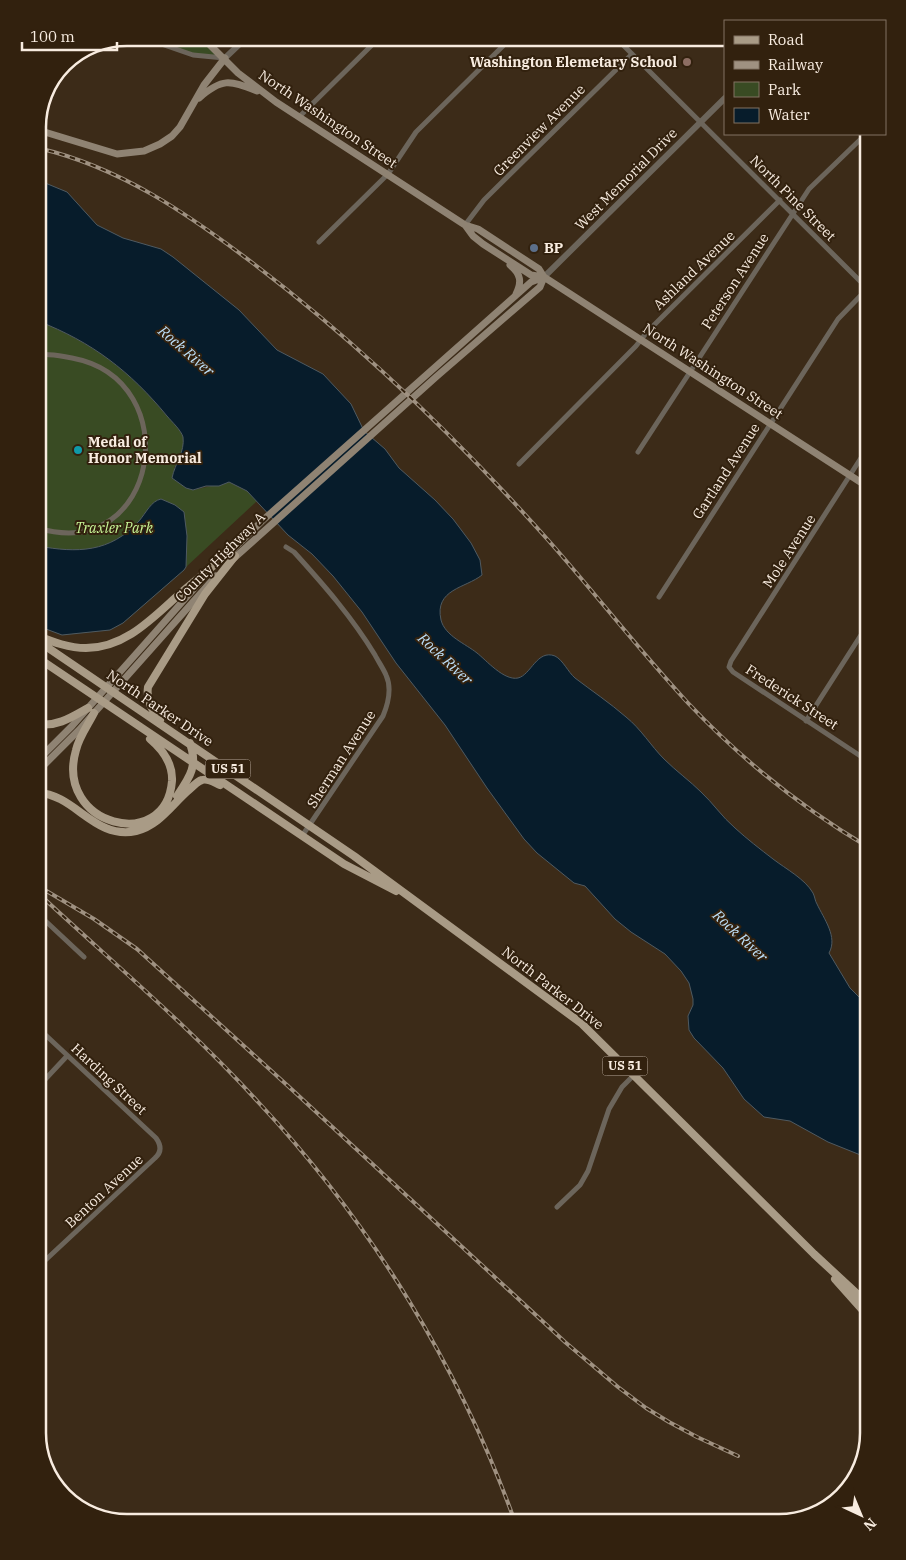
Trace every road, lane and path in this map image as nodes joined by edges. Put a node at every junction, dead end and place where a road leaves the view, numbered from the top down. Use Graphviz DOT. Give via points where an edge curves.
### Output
graph roads {
  1 [pos="168,46"];
  2 [pos="211,46"];
  3 [pos="237,46"];
  4 [pos="371,46"];
  5 [pos="504,46"];
  6 [pos="624,46"];
  7 [pos="632,54"];
  8 [pos="224,58"];
  9 [pos="266,95"];
  10 [pos="724,99"];
  11 [pos="195,101"];
  12 [pos="300,117"];
  13 [pos="701,122"];
  14 [pos="46,132"];
  15 [pos="855,135"];
  16 [pos="860,140"];
  17 [pos="388,174"];
  18 [pos="780,200"];
  19 [pos="792,214"];
  20 [pos="465,226"];
  21 [pos="319,242"];
  22 [pos="494,251"];
  23 [pos="544,277"];
  24 [pos="860,281"];
  25 [pos="860,296"];
  26 [pos="515,297"];
  27 [pos="641,340"];
  28 [pos="46,354"];
  29 [pos="691,371"];
  30 [pos="433,374"];
  31 [pos="771,423"];
  32 [pos="638,452"];
  33 [pos="860,461"];
  34 [pos="519,464"];
  35 [pos="851,476"];
  36 [pos="860,481"];
  37 [pos="265,524"];
  38 [pos="46,529"];
  39 [pos="286,547"];
  40 [pos="225,556"];
  41 [pos="235,556"];
  42 [pos="659,597"];
  43 [pos="860,637"];
  44 [pos="46,639"];
  45 [pos="46,646"];
  46 [pos="46,663"];
  47 [pos="729,667"];
  48 [pos="119,678"];
  49 [pos="91,710"];
  50 [pos="126,718"];
  51 [pos="806,721"];
  52 [pos="46,725"];
  53 [pos="166,727"];
  54 [pos="190,744"];
  55 [pos="46,752"];
  56 [pos="860,756"];
  57 [pos="46,762"];
  58 [pos="194,762"];
  59 [pos="46,795"];
  60 [pos="245,797"];
  61 [pos="168,810"];
  62 [pos="310,825"];
  63 [pos="302,836"];
  64 [pos="415,901"];
  65 [pos="46,921"];
  66 [pos="84,957"];
  67 [pos="46,1036"];
  68 [pos="67,1056"];
  69 [pos="634,1075"];
  70 [pos="46,1078"];
  71 [pos="160,1149"];
  72 [pos="557,1207"];
  73 [pos="814,1254"];
  74 [pos="46,1259"];
  75 [pos="860,1297"];
  76 [pos="860,1307"];
  1 -- 8 [label="street" via="193,54"];
  2 -- 8 [label="main road, North Washington Street"];
  3 -- 8 [label="street"];
  4 -- 12 [label="street"];
  5 -- 17 [label="street" via="416,132"];
  6 -- 7 [label="street, North Pine Street"];
  7 -- 13 [label="street, North Pine Street"];
  7 -- 20 [label="street, Greenview Avenue" via="484,200"];
  8 -- 9 [label="main road, North Washington Street"];
  8 -- 11 [label="main road"];
  9 -- 11 [label="main road" via="226,82 210,88"];
  9 -- 12 [label="main road, North Washington Street"];
  10 -- 13 [label="street, West Memorial Drive"];
  11 -- 14 [label="main road" via="172,136 144,151 118,154"];
  12 -- 17 [label="main road, North Washington Street"];
  13 -- 18 [label="street, North Pine Street"];
  13 -- 23 [label="street, West Memorial Drive"];
  15 -- 16 [label="street"];
  16 -- 19 [label="street, Peterson Avenue" via="809,189"];
  17 -- 20 [label="main road, North Washington Street"];
  17 -- 21 [label="street"];
  18 -- 19 [label="street, North Pine Street"];
  18 -- 27 [label="street, Ashland Avenue"];
  19 -- 24 [label="street, North Pine Street"];
  19 -- 29 [label="street, Peterson Avenue"];
  20 -- 22 [label="main road, North Washington Street"];
  20 -- 23 [label="main road, North Washington Street" via="486,234 539,269"];
  22 -- 23 [label="main road, North Washington Street" via="532,275"];
  22 -- 26 [label="main road" via="514,268 520,278"];
  23 -- 26 [label="main road, West Memorial Drive" via="531,282"];
  23 -- 27 [label="main road, North Washington Street"];
  23 -- 30 [label="main road, West Memorial Drive" via="540,287"];
  25 -- 31 [label="street, Gartland Avenue" via="840,315"];
  26 -- 30 [label="main road, West Memorial Drive"];
  27 -- 29 [label="main road, North Washington Street"];
  27 -- 34 [label="street, Ashland Avenue"];
  28 -- 38 [label="street" via="83,360 107,372 131,396 145,433 146,446 142,476 126,504 109,521 78,532"];
  29 -- 31 [label="main road, North Washington Street"];
  29 -- 32 [label="street, Peterson Avenue"];
  30 -- 37 [label="main road, County Highway A"];
  31 -- 35 [label="main road, North Washington Street"];
  31 -- 42 [label="street, Gartland Avenue"];
  33 -- 35 [label="street, Mole Avenue"];
  35 -- 36 [label="main road, North Washington Street"];
  35 -- 47 [label="street, Mole Avenue"];
  37 -- 40 [label="main road, County Highway A"];
  37 -- 41 [label="main road, County Highway A"];
  39 -- 62 [label="street, Sherman Avenue" via="335,598 365,638 387,676 388,704 383,716"];
  40 -- 44 [label="main road" via="142,627 122,639 86,648"];
  40 -- 48 [label="main road, County Highway A"];
  41 -- 48 [label="main road, County Highway A"];
  41 -- 53 [label="main road" via="206,594 148,687 149,703"];
  43 -- 51 [label="street"];
  45 -- 53 [label="main road, North Parker Drive / US 51"];
  46 -- 50 [label="main road, North Parker Drive / US 51"];
  47 -- 51 [label="street, Frederick Street"];
  48 -- 49 [label="main road, County Highway A"];
  49 -- 50 [label="main road" via="76,750 73,767 76,784 95,813 110,822 126,824 144,821 158,811 168,796 172,776 158,745"];
  49 -- 52 [label="main road"];
  49 -- 55 [label="main road, County Highway A"];
  49 -- 57 [label="main road, County Highway A"];
  50 -- 58 [label="main road, North Parker Drive / US 51"];
  51 -- 56 [label="street, Frederick Street"];
  53 -- 54 [label="main road, North Parker Drive / US 51"];
  54 -- 58 [label="main road"];
  54 -- 62 [label="main road, North Parker Drive / US 51"];
  58 -- 60 [label="main road, North Parker Drive / US 51"];
  58 -- 61 [label="main road" via="186,783"];
  59 -- 61 [label="main road" via="58,798 106,828 128,832 150,826"];
  60 -- 61 [label="main road" via="202,779"];
  60 -- 63 [label="main road, North Parker Drive / US 51"];
  62 -- 63 [label="street, Sherman Avenue"];
  62 -- 64 [label="main road, North Parker Drive / US 51"];
  63 -- 64 [label="main road, North Parker Drive / US 51" via="344,864"];
  64 -- 69 [label="main road, North Parker Drive / US 51" via="558,1004"];
  65 -- 66 [label="street"];
  67 -- 68 [label="street, Harding Street"];
  68 -- 70 [label="street"];
  68 -- 71 [label="street, Harding Street" via="156,1138"];
  69 -- 72 [label="street" via="618,1092 609,1109 588,1172 580,1185"];
  69 -- 73 [label="main road, North Parker Drive / US 51"];
  71 -- 74 [label="street, Benton Avenue" via="155,1158"];
  73 -- 75 [label="main road, North Parker Drive / US 51"];
  73 -- 76 [label="main road, North Parker Drive / US 51"];
}
